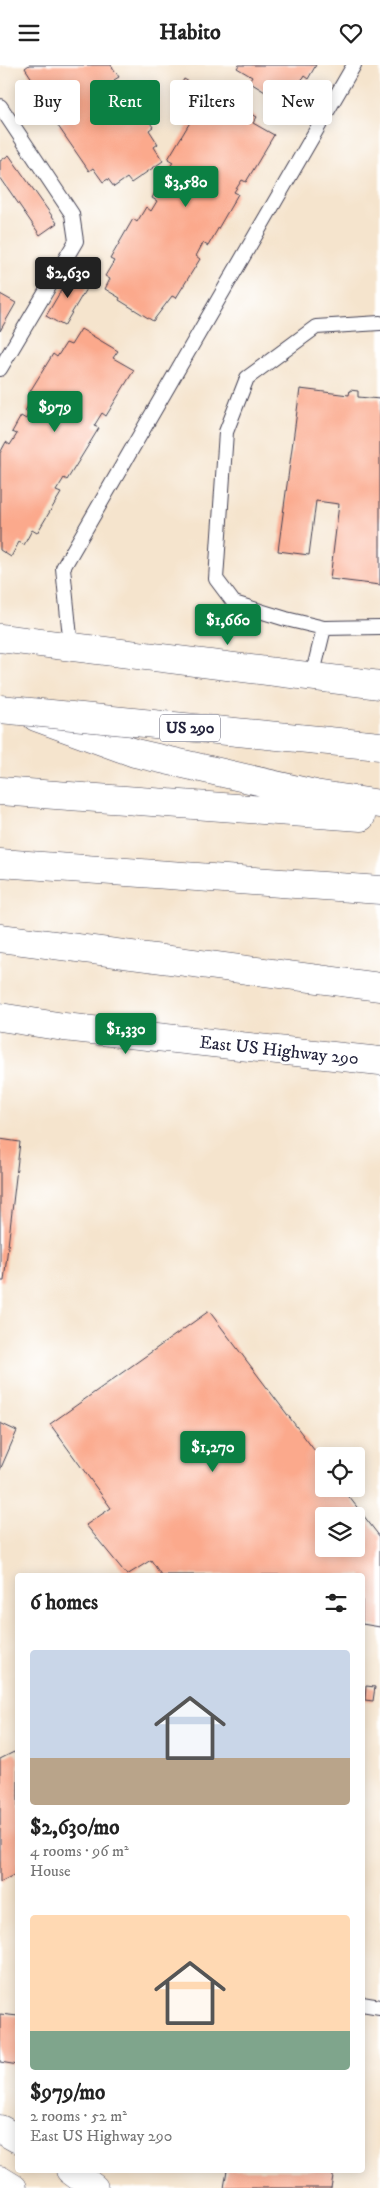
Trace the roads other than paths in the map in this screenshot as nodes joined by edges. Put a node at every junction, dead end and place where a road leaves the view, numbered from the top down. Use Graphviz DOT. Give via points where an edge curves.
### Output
graph roads {
  1 [pos="354,65"];
  2 [pos="0,106"];
  3 [pos="380,323"];
  4 [pos="0,369"];
  5 [pos="380,627"];
  6 [pos="324,628"];
  7 [pos="0,638"];
  8 [pos="71,647"];
  9 [pos="312,677"];
  10 [pos="380,685"];
  11 [pos="0,705"];
  12 [pos="0,709"];
  13 [pos="380,746"];
  14 [pos="0,791"];
  15 [pos="380,804"];
  16 [pos="380,818"];
  17 [pos="0,863"];
  18 [pos="380,890"];
  19 [pos="0,938"];
  20 [pos="380,987"];
  21 [pos="0,1017"];
  22 [pos="380,1061"];
  23 [pos="365,2004"];
  24 [pos="380,2007"];
  25 [pos="0,2129"];
  26 [pos="15,2137"];
  27 [pos="0,2180"];
  28 [pos="13,2188"];
  1 -- 8 [label="lane" via="62,567"];
  2 -- 4 [label="lane" via="72,214 76,241"];
  3 -- 6 [label="lane" via="316,327 246,379 226,432 216,579 234,603"];
  5 -- 6 [label="lane"];
  6 -- 9 [label="lane"];
  7 -- 8 [label="main road"];
  8 -- 9 [label="main road"];
  9 -- 10 [label="main road"];
  11 -- 15 [label="main road" via="135,753 315,794"];
  12 -- 13 [label="main road, US 290, bridge"];
  14 -- 16 [label="main road"];
  17 -- 18 [label="main road"];
  19 -- 20 [label="main road"];
  21 -- 22 [label="main road, East US Highway 290"];
  23 -- 24 [label="lane"];
  25 -- 26 [label="main road"];
  27 -- 28 [label="main road"];
}
